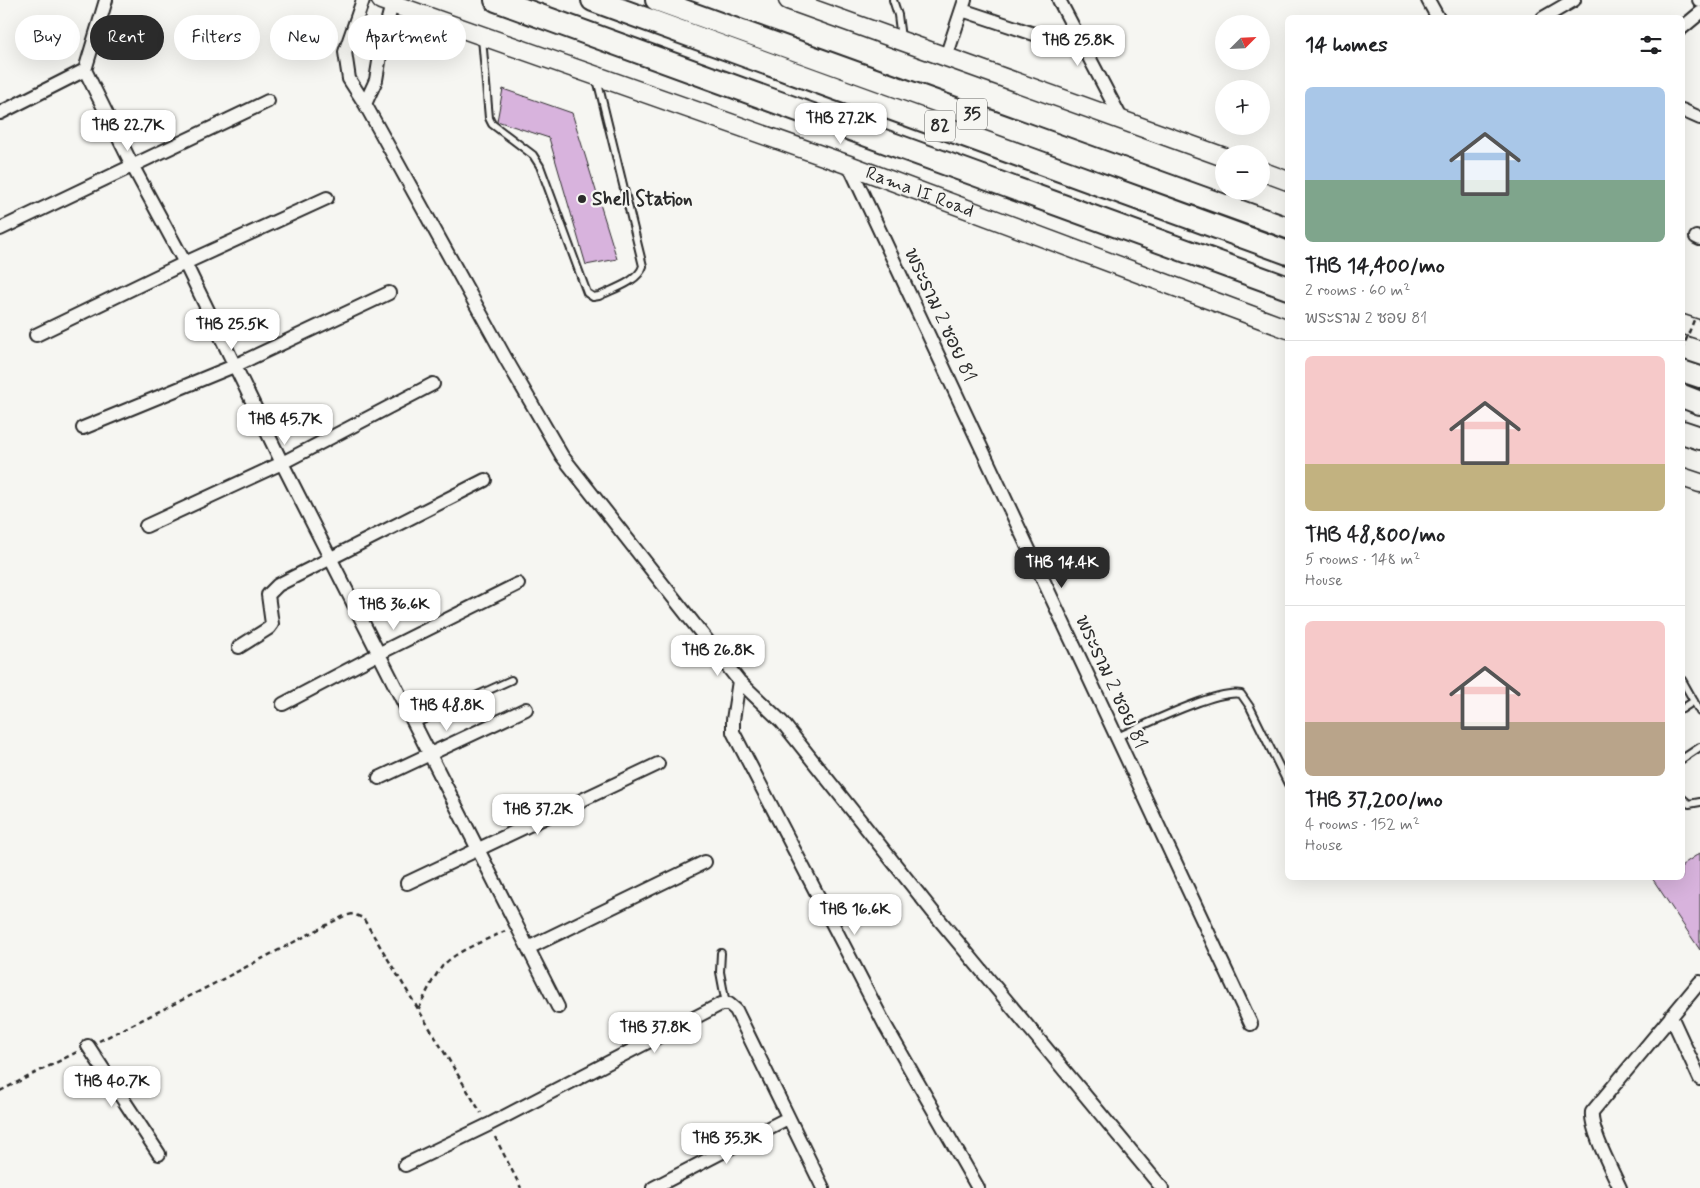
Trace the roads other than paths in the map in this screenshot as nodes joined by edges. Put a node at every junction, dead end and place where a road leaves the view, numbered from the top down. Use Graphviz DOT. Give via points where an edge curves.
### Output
graph roads {
  1 [pos="106,0"];
  2 [pos="363,0"];
  3 [pos="498,0"];
  4 [pos="593,0"];
  5 [pos="656,0"];
  6 [pos="673,0"];
  7 [pos="788,0"];
  8 [pos="893,0"];
  9 [pos="1059,0"];
  10 [pos="1428,0"];
  11 [pos="1574,0"];
  12 [pos="387,2"];
  13 [pos="964,5"];
  14 [pos="1700,12"];
  15 [pos="1436,15"];
  16 [pos="1548,15"];
  17 [pos="704,17"];
  18 [pos="1685,25"];
  19 [pos="482,34"];
  20 [pos="1046,38"];
  21 [pos="901,41"];
  22 [pos="946,57"];
  23 [pos="85,70"];
  24 [pos="596,75"];
  25 [pos="268,101"];
  26 [pos="365,104"];
  27 [pos="1685,111"];
  28 [pos="0,113"];
  29 [pos="1700,118"];
  30 [pos="1122,120"];
  31 [pos="1215,155"];
  32 [pos="132,165"];
  33 [pos="849,165"];
  34 [pos="1270,174"];
  35 [pos="1285,180"];
  36 [pos="327,198"];
  37 [pos="1285,227"];
  38 [pos="0,229"];
  39 [pos="1285,252"];
  40 [pos="185,263"];
  41 [pos="1285,287"];
  42 [pos="389,293"];
  43 [pos="1285,328"];
  44 [pos="36,335"];
  45 [pos="234,366"];
  46 [pos="1685,372"];
  47 [pos="1700,377"];
  48 [pos="433,384"];
  49 [pos="1685,397"];
  50 [pos="1700,403"];
  51 [pos="83,428"];
  52 [pos="1685,432"];
  53 [pos="1700,438"];
  54 [pos="282,463"];
  55 [pos="1685,478"];
  56 [pos="485,480"];
  57 [pos="1700,483"];
  58 [pos="146,526"];
  59 [pos="331,557"];
  60 [pos="518,584"];
  61 [pos="239,647"];
  62 [pos="378,654"];
  63 [pos="511,680"];
  64 [pos="739,681"];
  65 [pos="1685,685"];
  66 [pos="1694,701"];
  67 [pos="283,704"];
  68 [pos="1685,707"];
  69 [pos="526,709"];
  70 [pos="1700,712"];
  71 [pos="414,724"];
  72 [pos="1116,737"];
  73 [pos="1700,747"];
  74 [pos="430,755"];
  75 [pos="1685,757"];
  76 [pos="658,764"];
  77 [pos="379,778"];
  78 [pos="1285,778"];
  79 [pos="1685,801"];
  80 [pos="1700,802"];
  81 [pos="478,850"];
  82 [pos="705,862"];
  83 [pos="407,884"];
  84 [pos="528,948"];
  85 [pos="721,953"];
  86 [pos="1700,982"];
  87 [pos="726,1004"];
  88 [pos="558,1006"];
  89 [pos="1671,1016"];
  90 [pos="1252,1024"];
  91 [pos="88,1046"];
  92 [pos="1700,1079"];
  93 [pos="788,1118"];
  94 [pos="159,1154"];
  95 [pos="406,1165"];
  96 [pos="653,1188"];
  97 [pos="823,1188"];
  98 [pos="978,1188"];
  99 [pos="1162,1188"];
  100 [pos="1620,1188"];
  1 -- 23 [label="street"];
  2 -- 26 [label="street" via="345,52 349,79"];
  3 -- 41 [label="highway, 82"];
  4 -- 39 [label="highway, 82"];
  5 -- 17 [label="highway, 35"];
  6 -- 17 [label="highway"];
  7 -- 21 [label="main road, 35"];
  8 -- 21 [label="lane"];
  9 -- 30 [label="street"];
  10 -- 15 [label="street"];
  11 -- 16 [label="street"];
  12 -- 19 [label="main road, Rama II Road"];
  12 -- 26 [label="street" via="376,80"];
  13 -- 20 [label="street"];
  13 -- 22 [label="street"];
  14 -- 18 [label="street"];
  17 -- 37 [label="highway, 35"];
  19 -- 24 [label="main road, Rama II Road"];
  19 -- 24 [label="lane" via="489,118 492,124 533,155 540,166 587,293 592,297 634,278 643,266"];
  21 -- 22 [label="main road, 35"];
  22 -- 30 [label="main road, 35"];
  23 -- 28 [label="street"];
  23 -- 32 [label="street"];
  24 -- 33 [label="main road, Rama II Road"];
  25 -- 32 [label="street"];
  26 -- 64 [label="street" via="562,456"];
  27 -- 29 [label="street"];
  30 -- 31 [label="main road, 35"];
  32 -- 38 [label="street"];
  32 -- 40 [label="street"];
  33 -- 43 [label="main road, Rama II Road"];
  33 -- 72 [label="street, พระราม 2 ซอย 81"];
  34 -- 35 [label="main road"];
  36 -- 40 [label="street"];
  40 -- 44 [label="street"];
  40 -- 45 [label="street"];
  42 -- 45 [label="street"];
  45 -- 51 [label="street"];
  45 -- 54 [label="street"];
  46 -- 47 [label="highway"];
  48 -- 54 [label="street"];
  49 -- 50 [label="highway"];
  52 -- 53 [label="highway"];
  54 -- 58 [label="street"];
  54 -- 59 [label="street"];
  55 -- 57 [label="main road"];
  56 -- 59 [label="street"];
  59 -- 61 [label="street" via="273,588 268,598 272,624"];
  59 -- 62 [label="street"];
  60 -- 62 [label="street"];
  62 -- 67 [label="street"];
  62 -- 71 [label="street"];
  63 -- 71 [label="lane"];
  64 -- 98 [label="street" via="733,732 886,1025"];
  64 -- 99 [label="street" via="782,722 933,912"];
  65 -- 66 [label="lane"];
  66 -- 68 [label="lane"];
  66 -- 70 [label="lane"];
  69 -- 74 [label="street"];
  71 -- 74 [label="street"];
  72 -- 78 [label="lane" via="1213,697 1241,694"];
  72 -- 90 [label="street, พระราม 2 ซอย 81"];
  73 -- 75 [label="lane"];
  74 -- 77 [label="street"];
  74 -- 81 [label="street"];
  76 -- 81 [label="street"];
  79 -- 80 [label="lane" via="1689,804"];
  81 -- 83 [label="street"];
  81 -- 84 [label="street"];
  82 -- 84 [label="street"];
  84 -- 88 [label="street"];
  85 -- 87 [label="lane" via="720,972"];
  86 -- 89 [label="street"];
  87 -- 93 [label="street" via="736,1010"];
  87 -- 95 [label="street"];
  89 -- 92 [label="street"];
  89 -- 100 [label="street" via="1592,1112 1595,1130"];
  91 -- 94 [label="street"];
  93 -- 96 [label="street"];
  93 -- 97 [label="street"];
}
